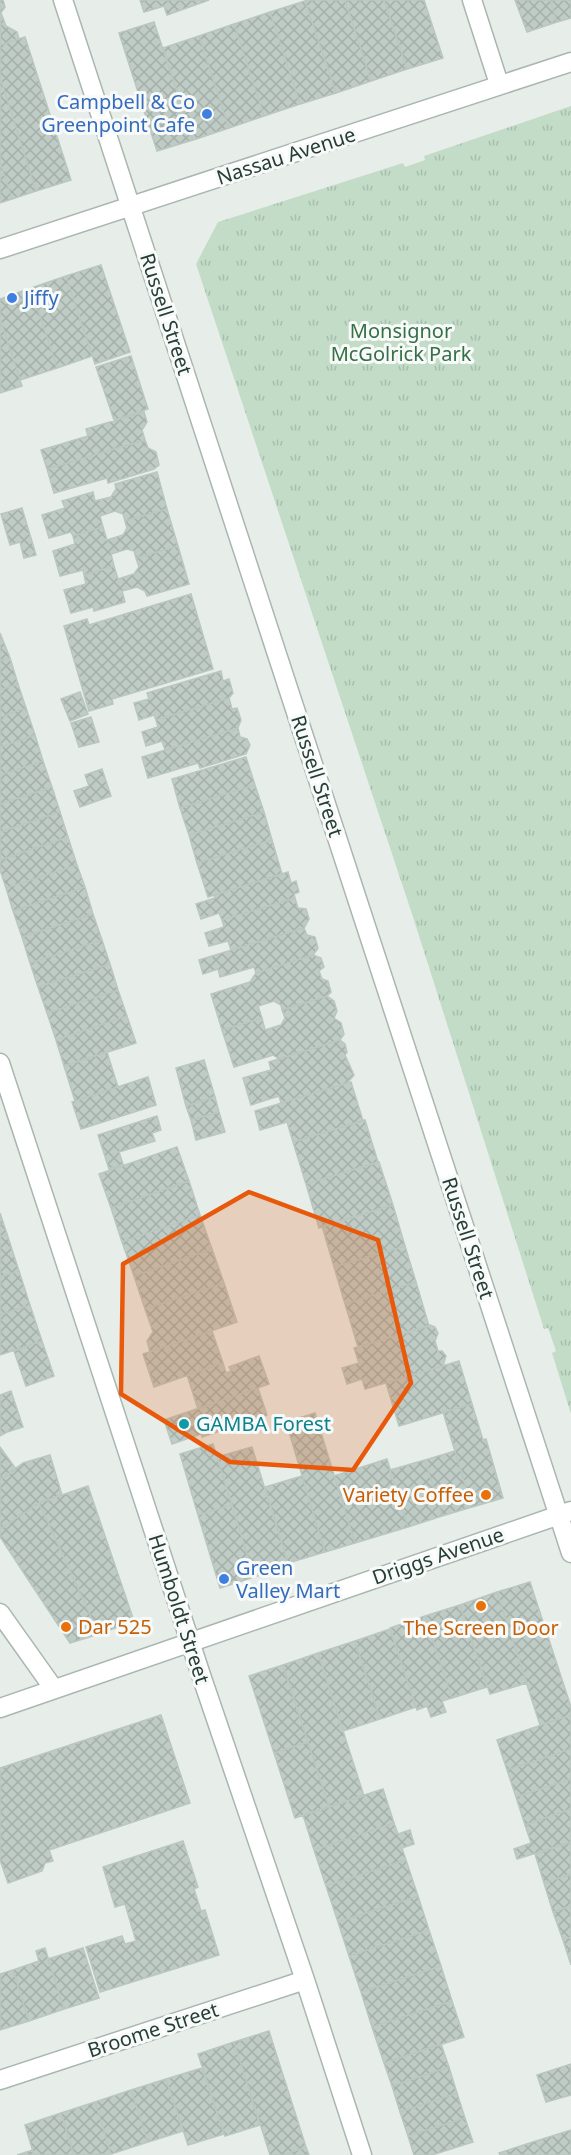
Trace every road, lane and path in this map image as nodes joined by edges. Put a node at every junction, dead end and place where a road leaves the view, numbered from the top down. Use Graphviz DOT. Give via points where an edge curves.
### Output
graph roads {
  1 [pos="63,0"];
  2 [pos="472,0"];
  3 [pos="571,62"];
  4 [pos="499,84"];
  5 [pos="130,207"];
  6 [pos="0,249"];
  7 [pos="0,1063"];
  8 [pos="565,1513"];
  9 [pos="571,1553"];
  10 [pos="0,1613"];
  11 [pos="190,1642"];
  12 [pos="54,1689"];
  13 [pos="0,1708"];
  14 [pos="305,1980"];
  15 [pos="0,2080"];
  16 [pos="362,2155"];
  1 -- 5 [label="street, Russell Street"];
  2 -- 4 [label="street"];
  3 -- 4 [label="street, Nassau Avenue"];
  4 -- 5 [label="street, Nassau Avenue"];
  5 -- 6 [label="street, Nassau Avenue"];
  5 -- 8 [label="street, Russell Street"];
  7 -- 11 [label="street, Humboldt Street"];
  8 -- 9 [label="street, Russell Street"];
  8 -- 11 [label="street, Driggs Avenue"];
  10 -- 12 [label="street"];
  11 -- 12 [label="street, Driggs Avenue"];
  11 -- 14 [label="street, Humboldt Street"];
  12 -- 13 [label="street, Driggs Avenue"];
  14 -- 15 [label="street, Broome Street"];
  14 -- 16 [label="street, Humboldt Street"];
}
